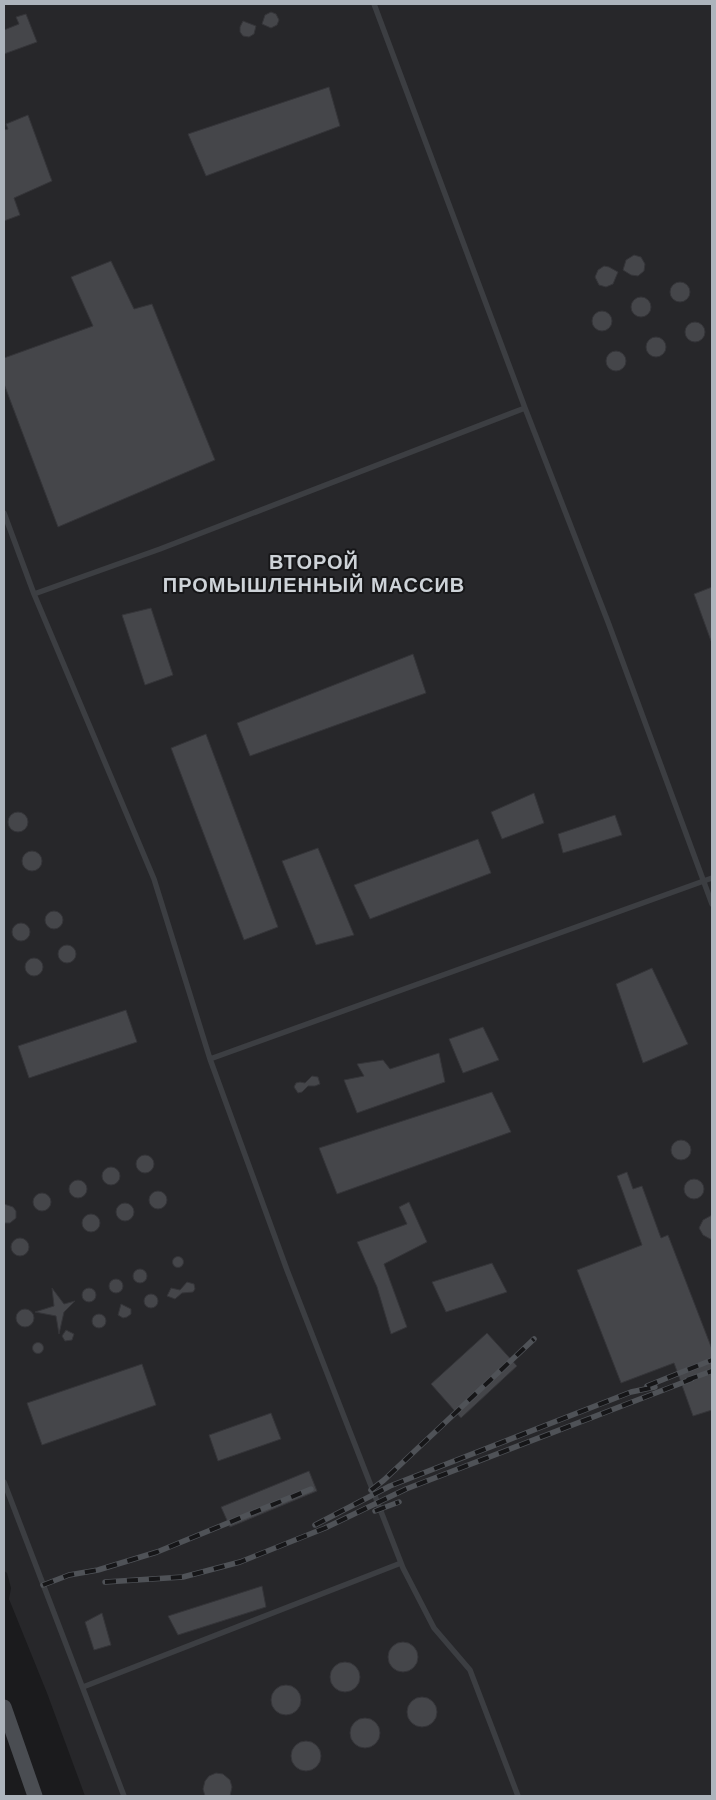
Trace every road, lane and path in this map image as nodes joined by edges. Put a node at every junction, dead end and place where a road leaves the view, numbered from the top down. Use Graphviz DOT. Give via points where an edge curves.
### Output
graph roads {
  1 [pos="374,4"];
  2 [pos="525,408"];
  3 [pos="4,512"];
  4 [pos="34,594"];
  5 [pos="712,878"];
  6 [pos="704,882"];
  7 [pos="712,904"];
  8 [pos="210,1058"];
  9 [pos="4,1482"];
  10 [pos="400,1563"];
  11 [pos="82,1687"];
  12 [pos="4,1707"];
  13 [pos="36,1796"];
  14 [pos="124,1796"];
  15 [pos="518,1796"];
  1 -- 2 [label="lane"];
  2 -- 4 [label="lane" via="160,549"];
  2 -- 6 [label="lane"];
  3 -- 4 [label="lane"];
  4 -- 8 [label="lane" via="154,879"];
  5 -- 6 [label="lane"];
  6 -- 7 [label="lane"];
  6 -- 8 [label="lane"];
  8 -- 10 [label="lane" via="287,1270"];
  9 -- 11 [label="lane"];
  10 -- 11 [label="lane"];
  10 -- 15 [label="lane" via="434,1628 470,1670"];
  11 -- 14 [label="lane"];
  12 -- 13 [label="street"];
}
